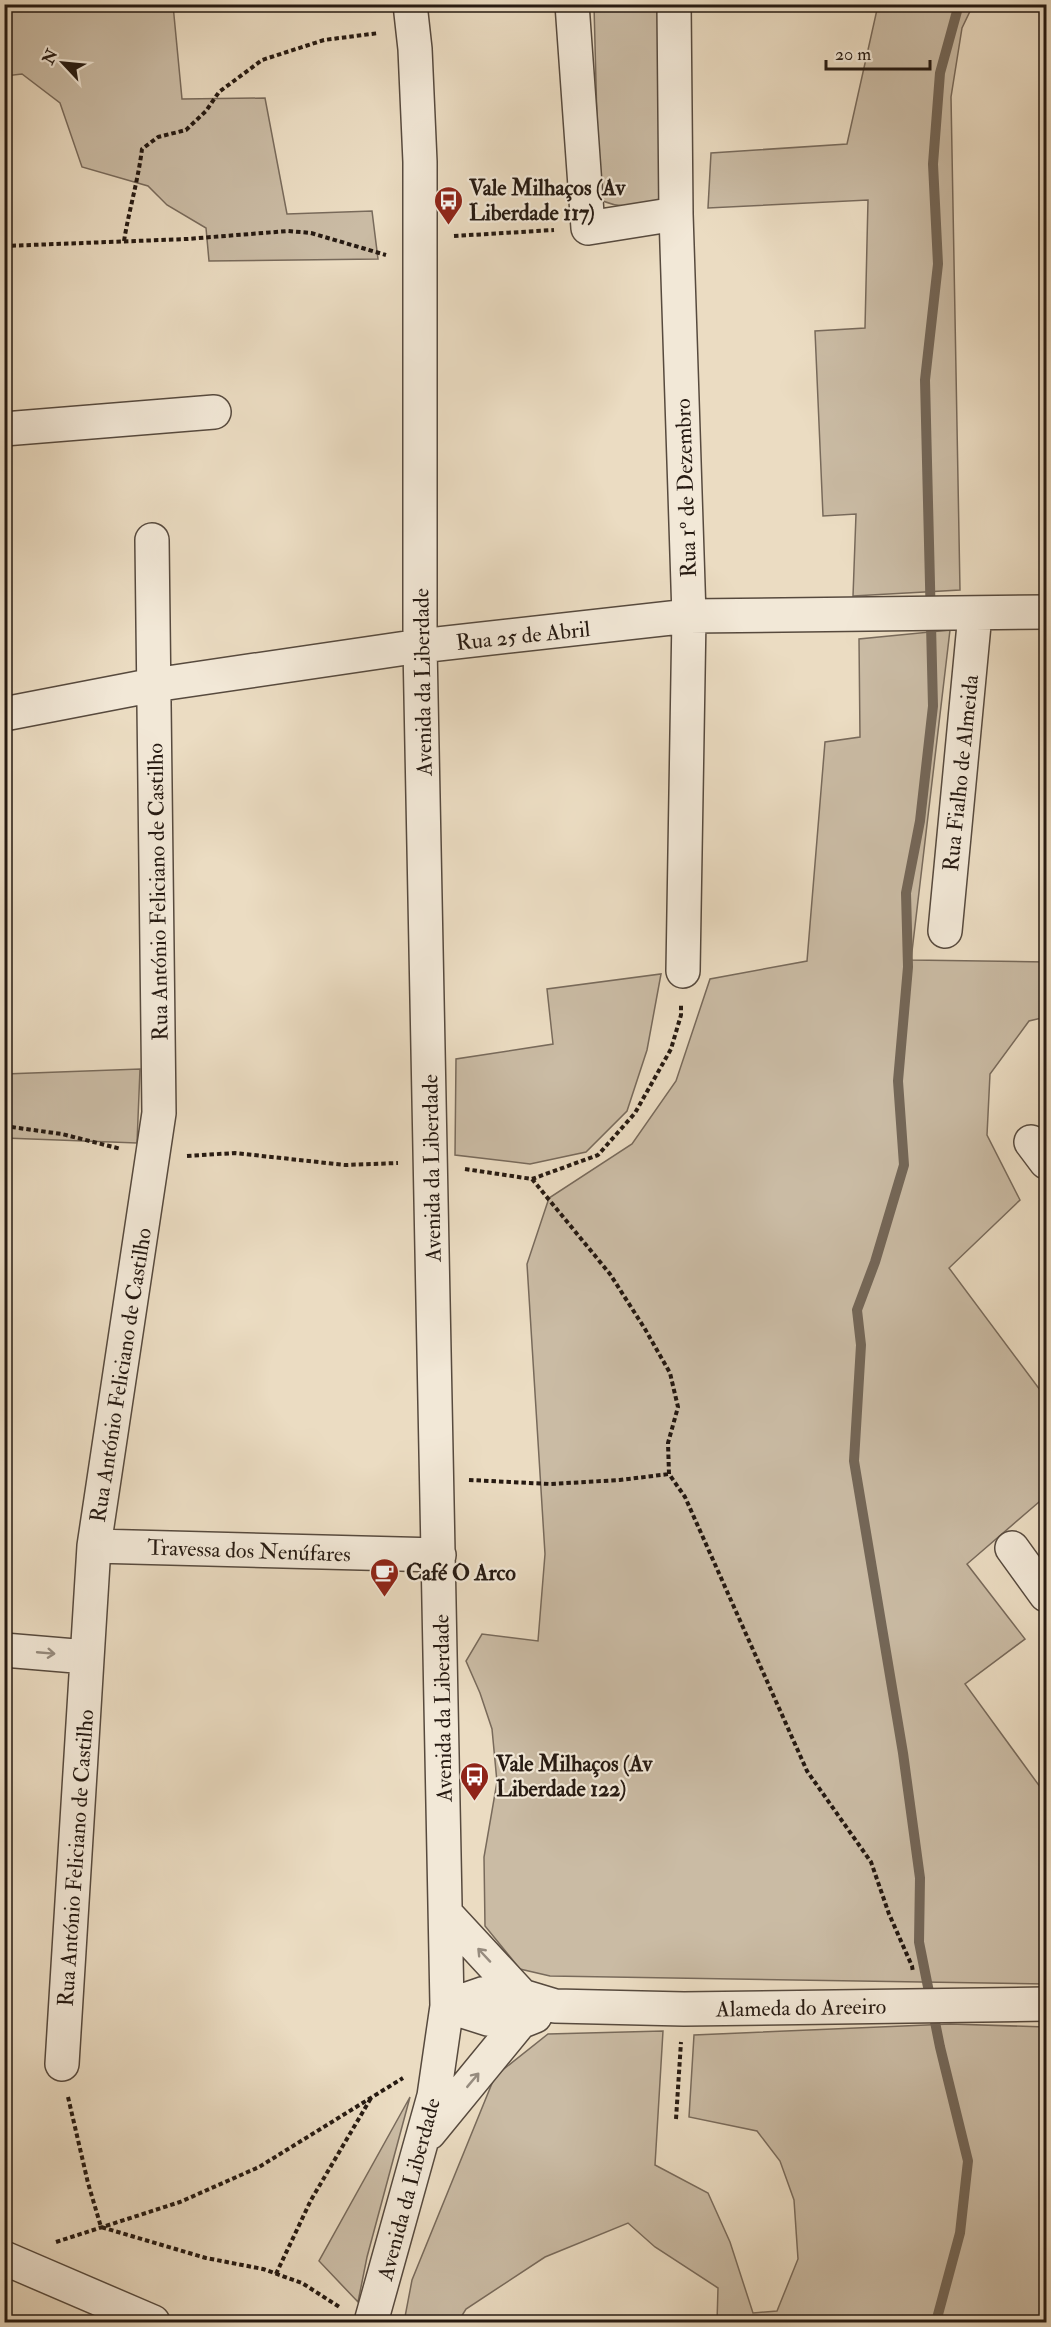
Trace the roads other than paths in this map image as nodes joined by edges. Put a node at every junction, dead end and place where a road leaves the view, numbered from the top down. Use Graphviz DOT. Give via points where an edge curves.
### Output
graph roads {
  1 [pos="572,4"];
  2 [pos="674,4"];
  3 [pos="412,17"];
  4 [pos="676,214"];
  5 [pos="214,412"];
  6 [pos="4,429"];
  7 [pos="152,540"];
  8 [pos="1047,612"];
  9 [pos="975,614"];
  10 [pos="689,616"];
  11 [pos="420,646"];
  12 [pos="154,685"];
  13 [pos="4,714"];
  14 [pos="945,931"];
  15 [pos="684,971"];
  16 [pos="94,1546"];
  17 [pos="1012,1548"];
  18 [pos="439,1555"];
  19 [pos="1047,1595"];
  20 [pos="4,1650"];
  21 [pos="87,1657"];
  22 [pos="447,1915"];
  23 [pos="1047,2004"];
  24 [pos="447,2006"];
  25 [pos="521,2009"];
  26 [pos="62,2064"];
  27 [pos="423,2141"];
  28 [pos="13,2262"];
  29 [pos="359,2317"];
  30 [pos="153,2322"];
  1 -- 4 [label="street" via="588,228"];
  2 -- 4 [label="street, Rua 1º de Dezembro"];
  3 -- 11 [label="street, Avenida da Liberdade" via="420,162"];
  4 -- 10 [label="street, Rua 1º de Dezembro"];
  5 -- 6 [label="street"];
  7 -- 12 [label="street, Rua António Feliciano de Castilho"];
  8 -- 9 [label="street, Rua 25 de Abril"];
  9 -- 10 [label="street, Rua 25 de Abril"];
  9 -- 14 [label="street, Rua Fialho de Almeida"];
  10 -- 11 [label="street, Rua 25 de Abril"];
  10 -- 15 [label="street, Rua 1º de Dezembro"];
  11 -- 12 [label="street, Rua 25 de Abril"];
  11 -- 18 [label="street, Avenida da Liberdade"];
  12 -- 13 [label="street, Rua 25 de Abril"];
  12 -- 16 [label="street, Rua António Feliciano de Castilho" via="159,1113"];
  16 -- 18 [label="street, Travessa dos Nenúfares"];
  16 -- 21 [label="street, Rua António Feliciano de Castilho"];
  17 -- 19 [label="street"];
  18 -- 22 [label="street, Avenida da Liberdade"];
  20 -- 21 [label="street, one-way"];
  21 -- 26 [label="street, Rua António Feliciano de Castilho"];
  22 -- 24 [label="street, Avenida da Liberdade"];
  25 -- 22 [label="street, one-way"];
  23 -- 25 [label="street, Alameda do Areeiro"];
  24 -- 25 [label="street, Alameda do Areeiro" via="496,1993"];
  24 -- 27 [label="street, Avenida da Liberdade" via="441,2061"];
  27 -- 25 [label="street, Alameda do Areeiro, one-way"];
  27 -- 29 [label="street, Avenida da Liberdade"];
  28 -- 30 [label="street"];
}
